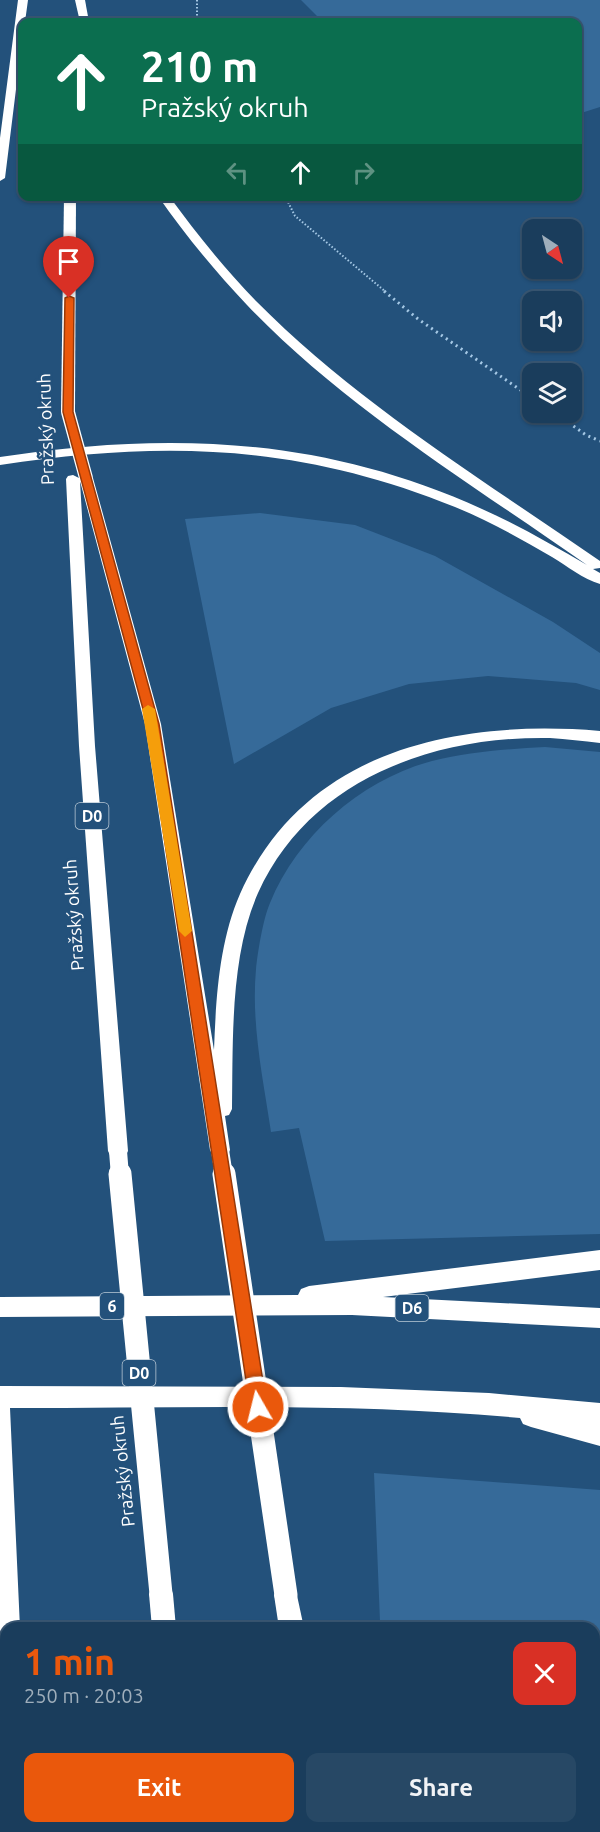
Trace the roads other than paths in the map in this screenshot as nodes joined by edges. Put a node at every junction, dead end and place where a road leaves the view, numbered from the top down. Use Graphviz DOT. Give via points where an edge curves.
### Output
graph roads {
  1 [pos="23,0"];
  2 [pos="79,0"];
  3 [pos="21,18"];
  4 [pos="78,18"];
  5 [pos="84,18"];
  6 [pos="18,40"];
  7 [pos="8,121"];
  8 [pos="0,135"];
  9 [pos="0,178"];
  10 [pos="70,201"];
  11 [pos="167,201"];
  12 [pos="0,461"];
  13 [pos="79,478"];
  14 [pos="600,568"];
  15 [pos="600,579"];
  16 [pos="600,737"];
  17 [pos="220,1150"];
  18 [pos="600,1260"];
  19 [pos="224,1306"];
  20 [pos="0,1307"];
  21 [pos="600,1318"];
  22 [pos="0,1398"];
  23 [pos="489,1404"];
  24 [pos="0,1412"];
  25 [pos="600,1414"];
  26 [pos="600,1435"];
  27 [pos="8,1622"];
  28 [pos="163,1622"];
  29 [pos="291,1622"];
  1 -- 3 [label="highway"];
  2 -- 4 [label="highway"];
  2 -- 5 [label="highway"];
  6 -- 7 [label="highway"];
  7 -- 8 [label="highway"];
  7 -- 9 [label="highway"];
  10 -- 13 [label="highway, Pražský okruh / D0, bridge" via="68,412"];
  11 -- 14 [label="highway" via="238,290 295,343 396,422"];
  12 -- 15 [label="highway" via="146,444 253,448 292,454 402,483 461,504 523,534"];
  13 -- 17 [label="highway" via="153,724"];
  13 -- 28 [label="highway, Pražský okruh / D0, bridge" via="87,746 118,1151"];
  16 -- 17 [label="highway" via="560,732 502,733 418,750 354,777 291,828 261,868 240,922 231,964"];
  17 -- 29 [label="highway, bridge"];
  18 -- 19 [label="highway"];
  19 -- 20 [label="highway, 6"];
  19 -- 21 [label="highway, D6" via="352,1305"];
  22 -- 23 [label="highway" via="341,1398"];
  23 -- 25 [label="highway"];
  23 -- 26 [label="highway"];
  24 -- 27 [label="highway"];
}
